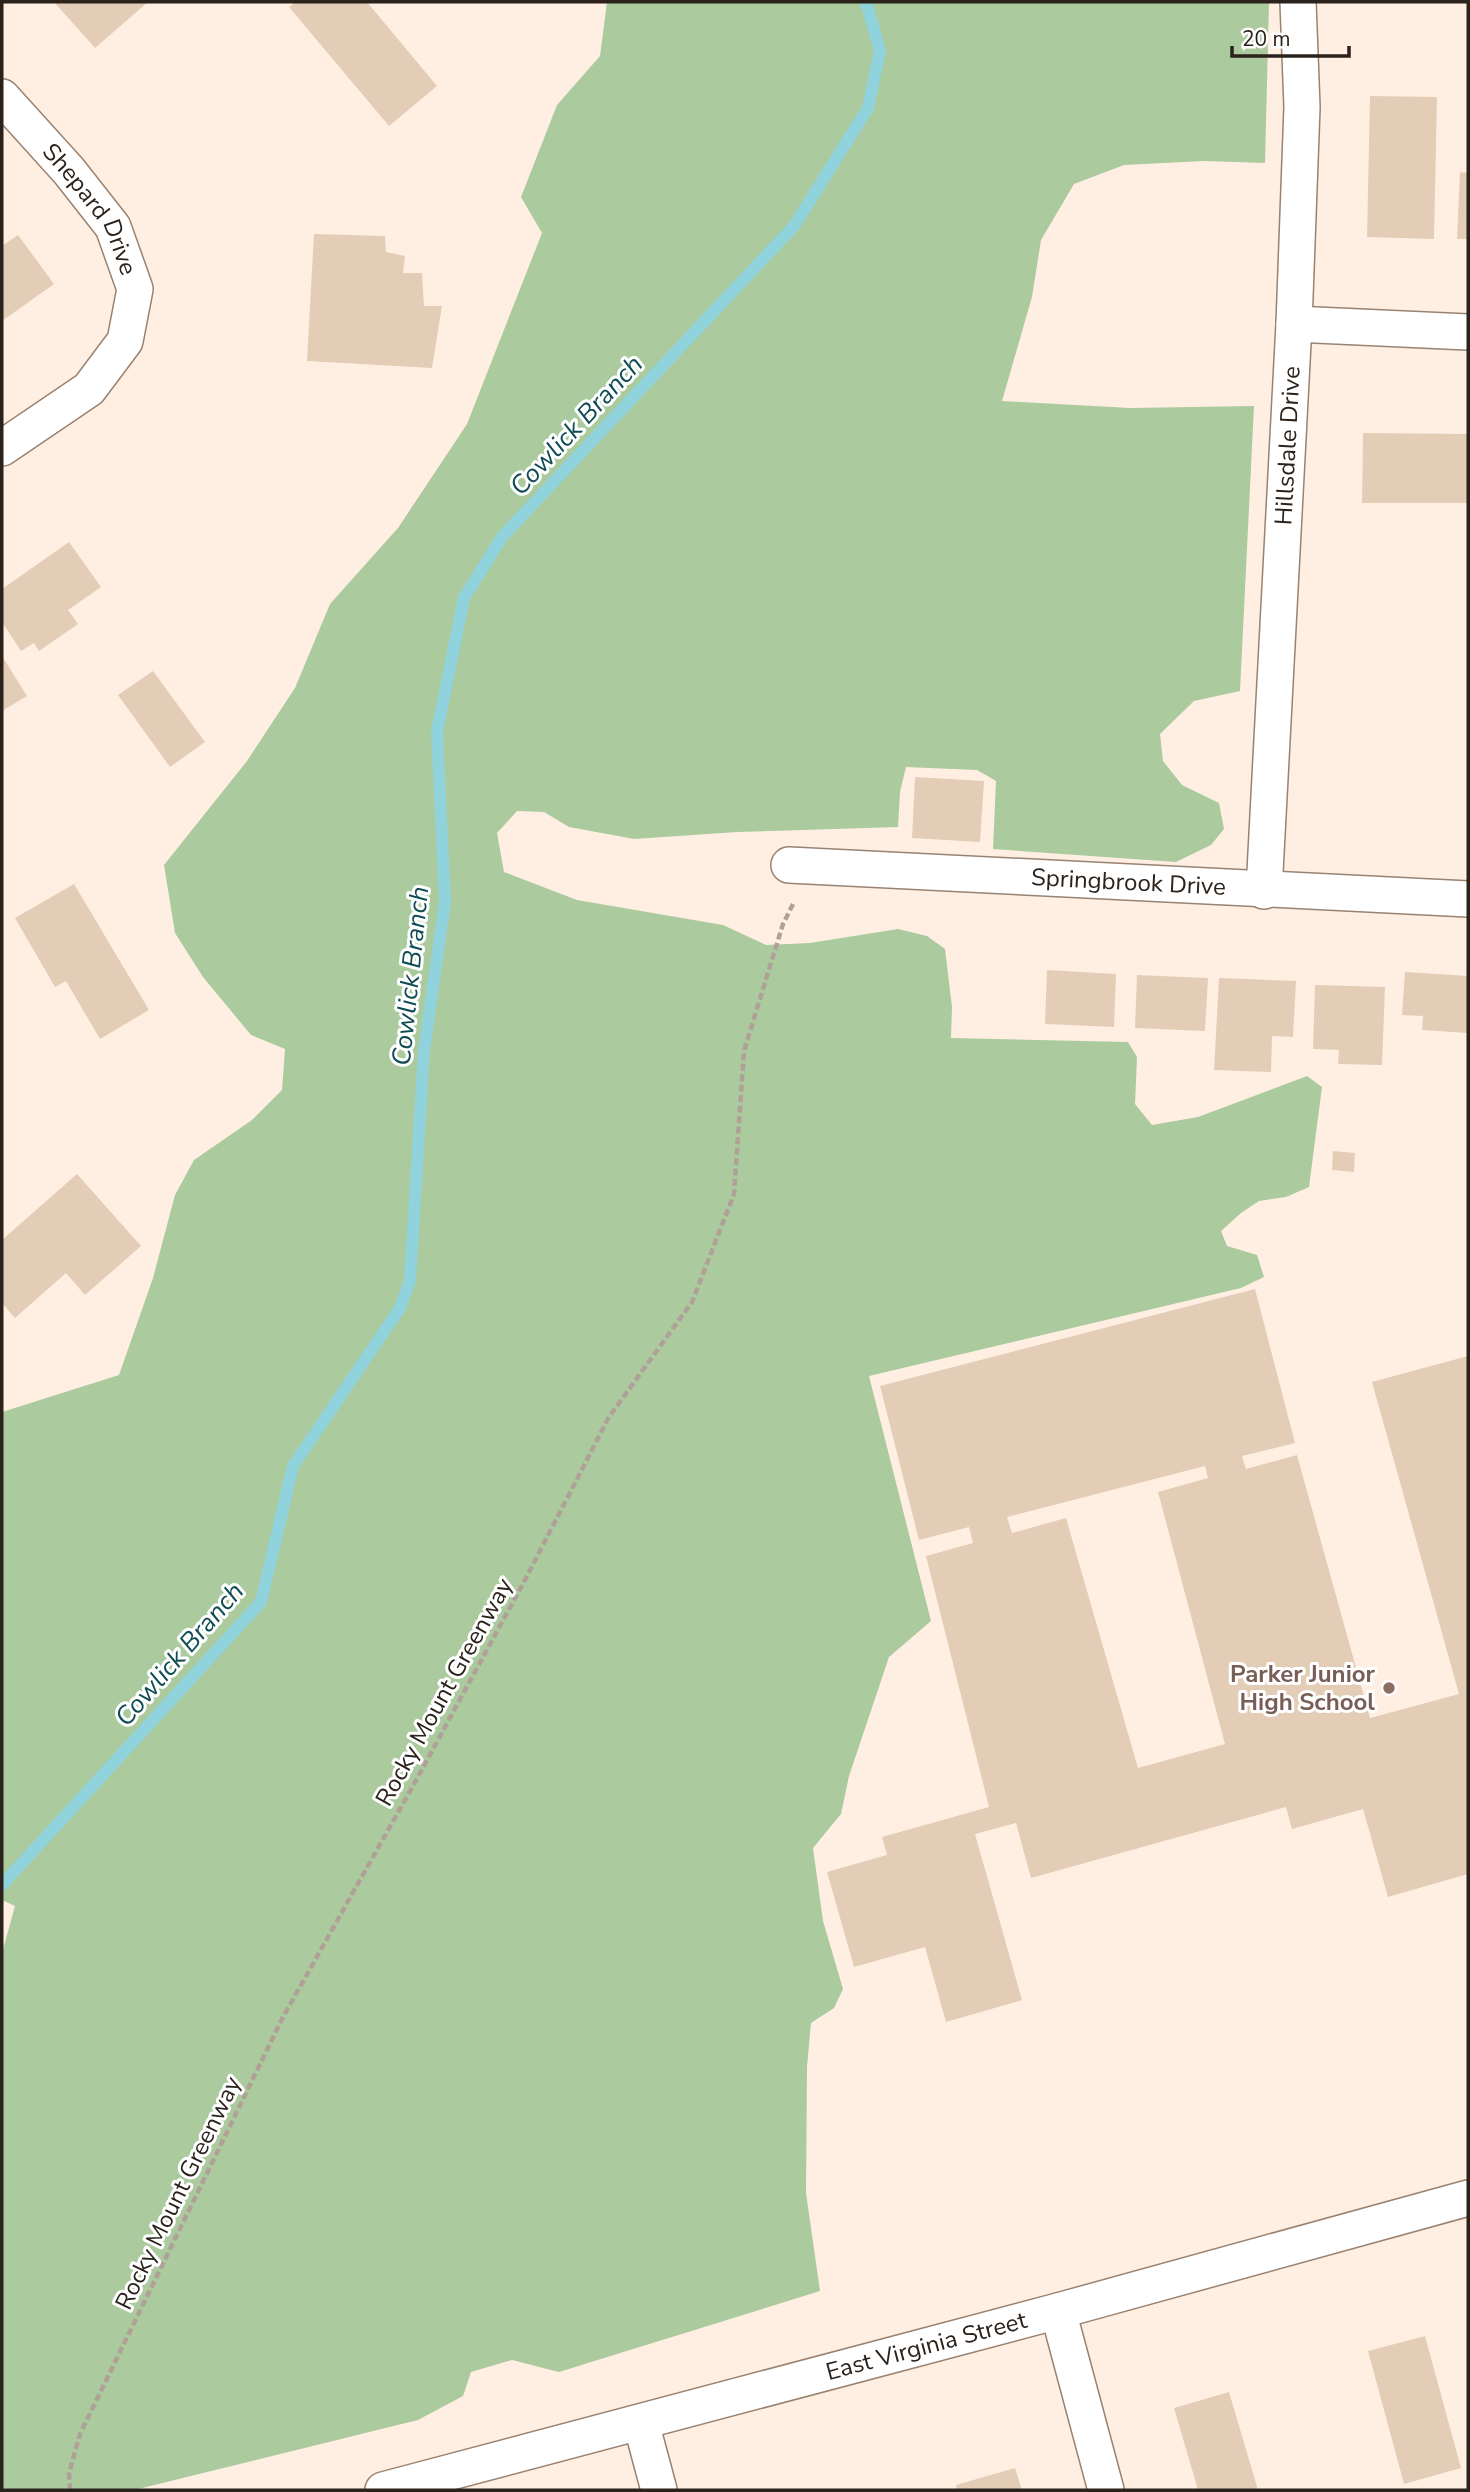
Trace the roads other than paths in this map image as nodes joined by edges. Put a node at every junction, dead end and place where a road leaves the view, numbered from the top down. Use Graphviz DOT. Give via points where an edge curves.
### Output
graph roads {
  1 [pos="1298,2"];
  2 [pos="2,97"];
  3 [pos="1294,324"];
  4 [pos="1468,332"];
  5 [pos="2,448"];
  6 [pos="793,881"];
  7 [pos="1264,891"];
  8 [pos="1468,899"];
  9 [pos="1468,2198"];
  10 [pos="1058,2311"];
  11 [pos="641,2423"];
  12 [pos="383,2490"];
  13 [pos="659,2490"];
  14 [pos="1105,2490"];
  1 -- 3 [label="street, Hillsdale Drive" via="1302,107"];
  2 -- 5 [label="street, Shepard Drive" via="113,227 135,289 125,341 89,389"];
  3 -- 4 [label="street"];
  3 -- 7 [label="street, Hillsdale Drive"];
  6 -- 7 [label="street, Springbrook Drive"];
  7 -- 8 [label="street, Springbrook Drive"];
  9 -- 10 [label="street, East Virginia Street"];
  10 -- 11 [label="street, East Virginia Street"];
  10 -- 14 [label="street"];
  11 -- 12 [label="street, East Virginia Street"];
  11 -- 13 [label="street"];
}
